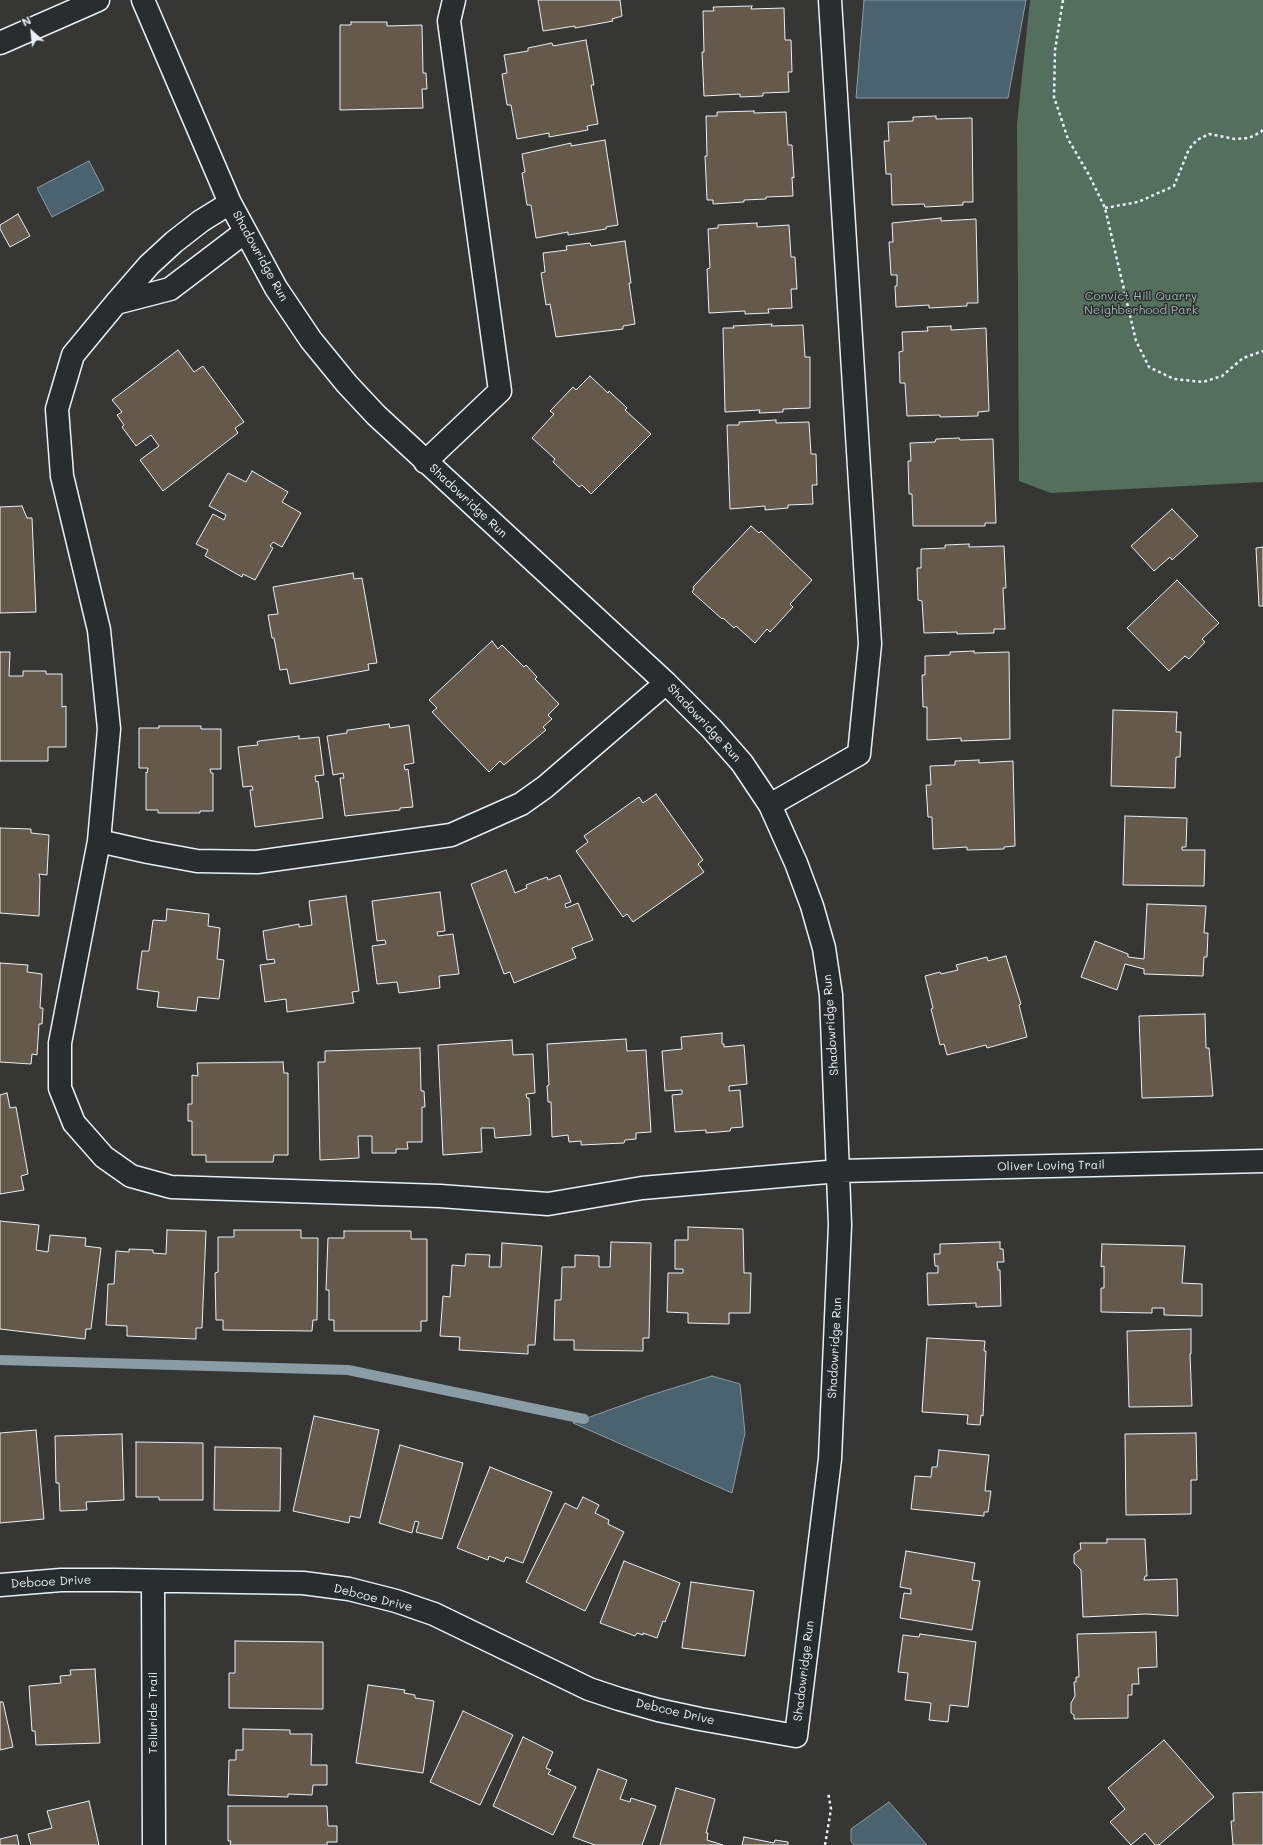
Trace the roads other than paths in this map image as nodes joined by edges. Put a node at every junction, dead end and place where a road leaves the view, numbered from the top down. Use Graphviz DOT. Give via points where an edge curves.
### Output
graph roads {
  1 [pos="98,0"];
  2 [pos="143,0"];
  3 [pos="454,0"];
  4 [pos="830,0"];
  5 [pos="0,43"];
  6 [pos="230,203"];
  7 [pos="245,232"];
  8 [pos="116,303"];
  9 [pos="425,462"];
  10 [pos="666,683"];
  11 [pos="770,805"];
  12 [pos="99,840"];
  13 [pos="1263,1161"];
  14 [pos="839,1171"];
  15 [pos="153,1581"];
  16 [pos="0,1585"];
  17 [pos="796,1736"];
  18 [pos="154,1845"];
  1 -- 5 [label="street"];
  2 -- 6 [label="street, Shadowridge Run"];
  3 -- 9 [label="street" via="449,21 500,391"];
  4 -- 11 [label="street" via="870,644 859,754"];
  6 -- 7 [label="street, Shadowridge Run"];
  6 -- 8 [label="street, Oliver Loving Trail" via="174,242 149,265"];
  7 -- 8 [label="street" via="170,289"];
  7 -- 9 [label="street, Shadowridge Run" via="276,288 311,340 347,384"];
  8 -- 12 [label="street, Oliver Loving Trail" via="74,355 57,409 62,476 99,630 109,729"];
  9 -- 10 [label="street, Shadowridge Run"];
  10 -- 11 [label="street, Shadowridge Run" via="712,729 742,764"];
  10 -- 12 [label="street" via="545,787 521,804 451,835 257,862 197,861"];
  11 -- 14 [label="street, Shadowridge Run" via="796,863 824,948 831,995"];
  12 -- 14 [label="street, Oliver Loving Trail" via="60,1043 60,1088 74,1123 104,1157 131,1176 171,1187 440,1196 548,1204 642,1188"];
  13 -- 14 [label="street, Oliver Loving Trail"];
  14 -- 17 [label="street, Shadowridge Run" via="840,1225 830,1458"];
  15 -- 16 [label="street, Debcoe Drive" via="61,1580"];
  15 -- 17 [label="street, Debcoe Drive" via="303,1583 356,1591 434,1614 589,1689 619,1699 700,1719"];
  15 -- 18 [label="street, Telluride Trail"];
}
